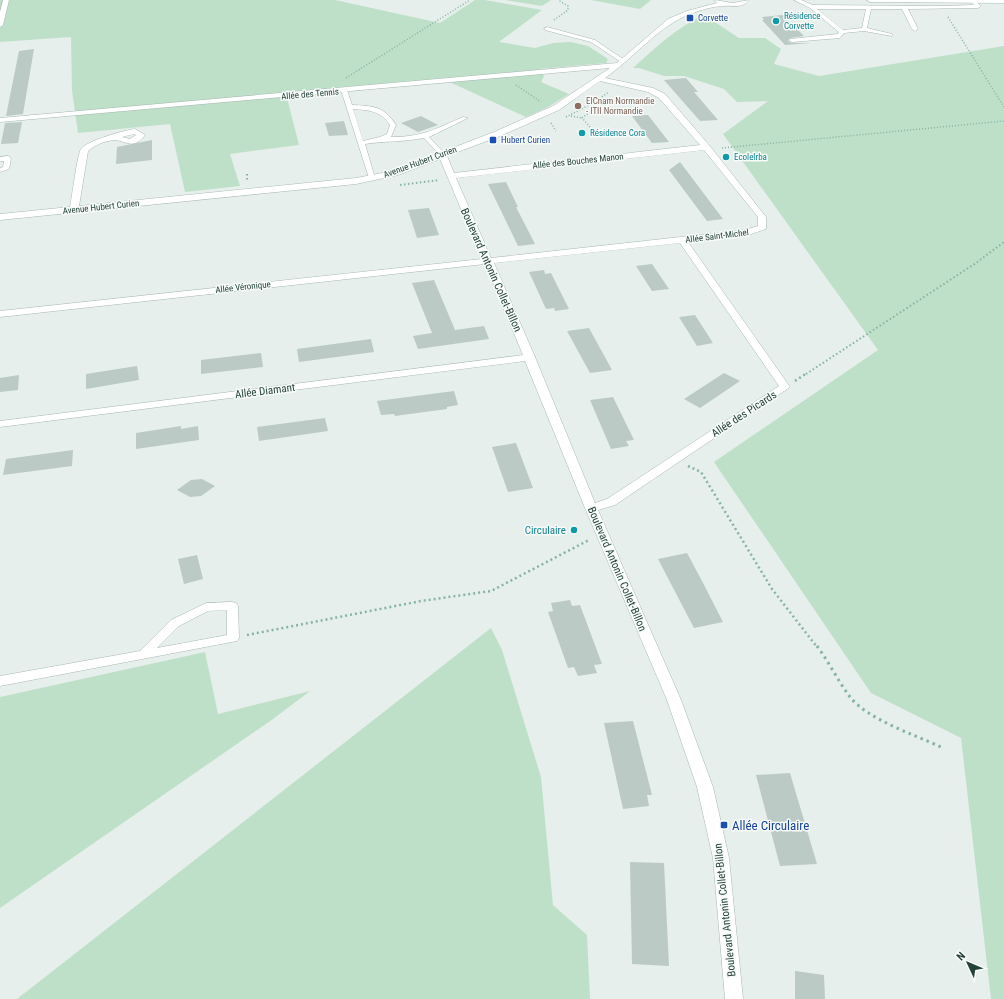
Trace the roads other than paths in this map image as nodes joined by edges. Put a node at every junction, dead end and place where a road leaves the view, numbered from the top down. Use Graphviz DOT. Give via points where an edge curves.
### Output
graph roads {
  1 [pos="6,0"];
  2 [pos="748,0"];
  3 [pos="797,0"];
  4 [pos="719,1"];
  5 [pos="1004,1"];
  6 [pos="974,2"];
  7 [pos="870,4"];
  8 [pos="812,7"];
  9 [pos="904,7"];
  10 [pos="0,25"];
  11 [pos="547,29"];
  12 [pos="864,29"];
  13 [pos="915,29"];
  14 [pos="842,32"];
  15 [pos="890,35"];
  16 [pos="792,40"];
  17 [pos="621,63"];
  18 [pos="599,79"];
  19 [pos="340,91"];
  20 [pos="349,107"];
  21 [pos="465,118"];
  22 [pos="0,120"];
  23 [pos="425,136"];
  24 [pos="117,137"];
  25 [pos="382,139"];
  26 [pos="361,143"];
  27 [pos="707,148"];
  28 [pos="442,154"];
  29 [pos="0,159"];
  30 [pos="0,170"];
  31 [pos="451,176"];
  32 [pos="372,178"];
  33 [pos="74,210"];
  34 [pos="0,217"];
  35 [pos="682,240"];
  36 [pos="487,262"];
  37 [pos="0,314"];
  38 [pos="530,357"];
  39 [pos="0,424"];
  40 [pos="591,508"];
  41 [pos="144,654"];
  42 [pos="0,681"];
  43 [pos="734,999"];
  1 -- 10 [label="street"];
  2 -- 4 [label="street, Avenue Hubert Curien" via="736,5"];
  3 -- 8 [label="lane"];
  4 -- 17 [label="street, Avenue Hubert Curien" via="670,20"];
  5 -- 6 [label="street"];
  6 -- 7 [label="street"];
  6 -- 9 [label="lane" via="978,6"];
  7 -- 8 [label="lane"];
  7 -- 9 [label="lane"];
  7 -- 12 [label="lane"];
  8 -- 14 [label="lane"];
  9 -- 13 [label="lane"];
  11 -- 17 [label="lane" via="593,41"];
  12 -- 14 [label="lane"];
  12 -- 15 [label="lane"];
  14 -- 16 [label="lane" via="840,36"];
  17 -- 18 [label="street, Avenue Hubert Curien"];
  17 -- 19 [label="street, Allée des Tennis"];
  18 -- 27 [label="street, Allée Saint-Michel" via="650,90 662,96"];
  18 -- 28 [label="street, Avenue Hubert Curien" via="556,108"];
  19 -- 20 [label="lane"];
  19 -- 22 [label="street, Allée des Tennis"];
  20 -- 25 [label="lane" via="376,109 388,117 393,125 390,135"];
  20 -- 26 [label="lane"];
  21 -- 23 [label="lane"];
  23 -- 25 [label="lane"];
  23 -- 28 [label="lane"];
  24 -- 33 [label="street" via="93,143 84,150"];
  25 -- 26 [label="lane"];
  26 -- 32 [label="lane"];
  27 -- 31 [label="street, Allée des Bouches Manon"];
  27 -- 35 [label="street, Allée Saint-Michel" via="762,217 762,227 746,233"];
  28 -- 31 [label="street, Boulevard Antonin Collet-Billon"];
  28 -- 32 [label="street, Avenue Hubert Curien"];
  29 -- 30 [label="lane" via="8,158 6,169"];
  31 -- 36 [label="street, Boulevard Antonin Collet-Billon"];
  32 -- 33 [label="street, Avenue Hubert Curien"];
  33 -- 34 [label="street, Avenue Hubert Curien"];
  35 -- 36 [label="street, Allée Saint-Michel"];
  35 -- 40 [label="street, Allée des Picards" via="785,387 611,502"];
  36 -- 37 [label="street, Allée Véronique"];
  36 -- 38 [label="street, Boulevard Antonin Collet-Billon"];
  38 -- 39 [label="street, Allée Diamant"];
  38 -- 40 [label="street, Boulevard Antonin Collet-Billon"];
  40 -- 43 [label="street, Boulevard Antonin Collet-Billon" via="674,700 705,787 721,858"];
  41 -- 41 [label="lane" via="233,638 232,606 206,607 175,623"];
  41 -- 42 [label="lane"];
}
